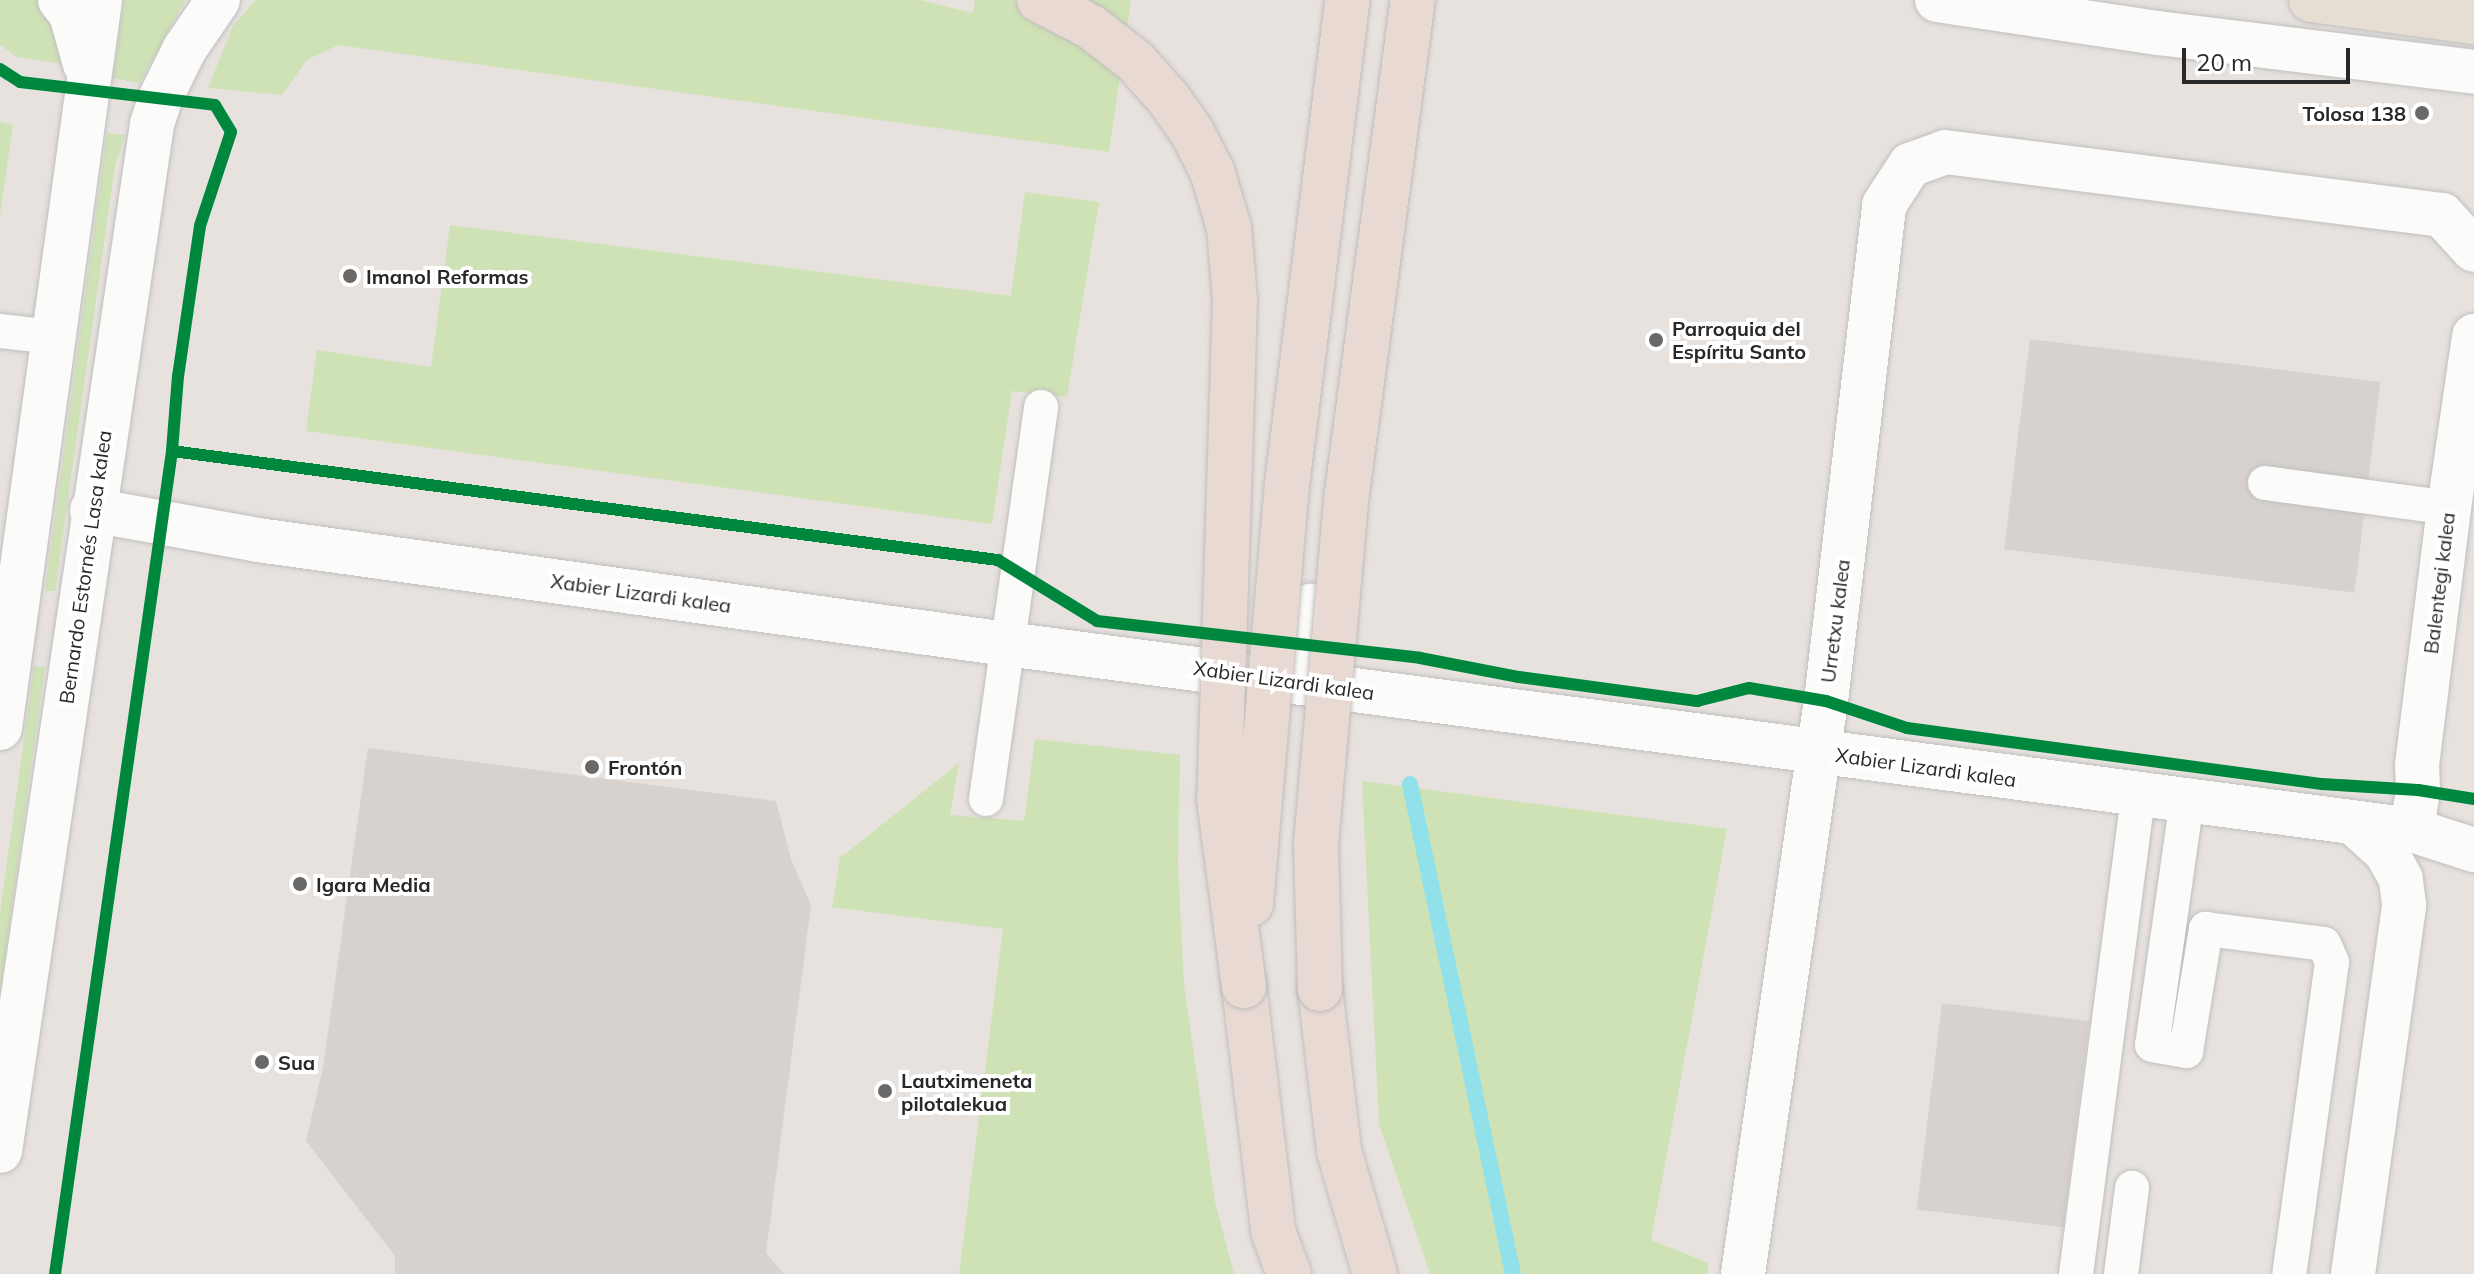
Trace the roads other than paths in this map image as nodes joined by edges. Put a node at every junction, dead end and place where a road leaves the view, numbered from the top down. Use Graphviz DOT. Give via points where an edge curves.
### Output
graph roads {
  1 [pos="60,0"];
  2 [pos="100,0"];
  3 [pos="218,0"];
  4 [pos="1039,0"];
  5 [pos="1347,0"];
  6 [pos="1413,0"];
  7 [pos="1937,0"];
  8 [pos="2311,0"];
  9 [pos="2474,22"];
  10 [pos="2474,72"];
  11 [pos="89,78"];
  12 [pos="2474,250"];
  13 [pos="0,331"];
  14 [pos="2474,336"];
  15 [pos="54,337"];
  16 [pos="1041,407"];
  17 [pos="2265,483"];
  18 [pos="2449,508"];
  19 [pos="92,510"];
  20 [pos="1310,601"];
  21 [pos="1007,644"];
  22 [pos="1300,682"];
  23 [pos="0,728"];
  24 [pos="1817,752"];
  25 [pos="2138,795"];
  26 [pos="986,799"];
  27 [pos="2187,800"];
  28 [pos="2354,823"];
  29 [pos="2412,830"];
  30 [pos="2474,853"];
  31 [pos="2404,905"];
  32 [pos="1244,986"];
  33 [pos="0,1151"];
  34 [pos="2132,1188"];
  35 [pos="1289,1274"];
  36 [pos="1375,1274"];
  37 [pos="1743,1274"];
  38 [pos="2076,1274"];
  39 [pos="2121,1274"];
  40 [pos="2289,1274"];
  41 [pos="2353,1274"];
  1 -- 11 [label="street" via="71,14"];
  2 -- 11 [label="street"];
  3 -- 19 [label="street, Bernardo Estornés Lasa kalea" via="184,50 152,124"];
  4 -- 32 [label="highway, bridge" via="1091,27 1135,61 1168,98 1212,171 1229,228 1235,300 1219,799"];
  5 -- 32 [label="highway, bridge" via="1287,485"];
  6 -- 36 [label="highway, bridge" via="1347,493 1316,844 1320,989 1339,1151"];
  7 -- 10 [label="street"];
  8 -- 9 [label="main road"];
  11 -- 15 [label="street"];
  12 -- 24 [label="street, Urretxu kalea" via="2442,215 1945,152 1910,165 1884,205"];
  13 -- 15 [label="lane"];
  14 -- 18 [label="street, Balentegi kalea"];
  15 -- 23 [label="street"];
  16 -- 21 [label="lane"];
  17 -- 18 [label="lane"];
  18 -- 29 [label="street, Balentegi kalea"];
  19 -- 21 [label="street, Xabier Lizardi kalea" via="258,540"];
  19 -- 33 [label="street, Bernardo Estornés Lasa kalea"];
  20 -- 22 [label="lane"];
  21 -- 22 [label="street, Xabier Lizardi kalea"];
  21 -- 26 [label="lane"];
  22 -- 24 [label="street, Xabier Lizardi kalea"];
  24 -- 25 [label="street, Xabier Lizardi kalea"];
  24 -- 37 [label="street, Urretxu kalea"];
  25 -- 27 [label="street, Xabier Lizardi kalea"];
  25 -- 38 [label="lane"];
  27 -- 28 [label="street, Xabier Lizardi kalea"];
  27 -- 40 [label="lane" via="2152,1045 2186,1051 2206,929 2324,944 2332,962"];
  28 -- 29 [label="street, Xabier Lizardi kalea"];
  28 -- 31 [label="street" via="2386,852 2401,879"];
  29 -- 30 [label="street, Xabier Lizardi kalea"];
  30 -- 31 [label="street" via="2440,867"];
  31 -- 41 [label="street"];
  32 -- 35 [label="highway" via="1273,1231"];
  34 -- 39 [label="lane"];
}
